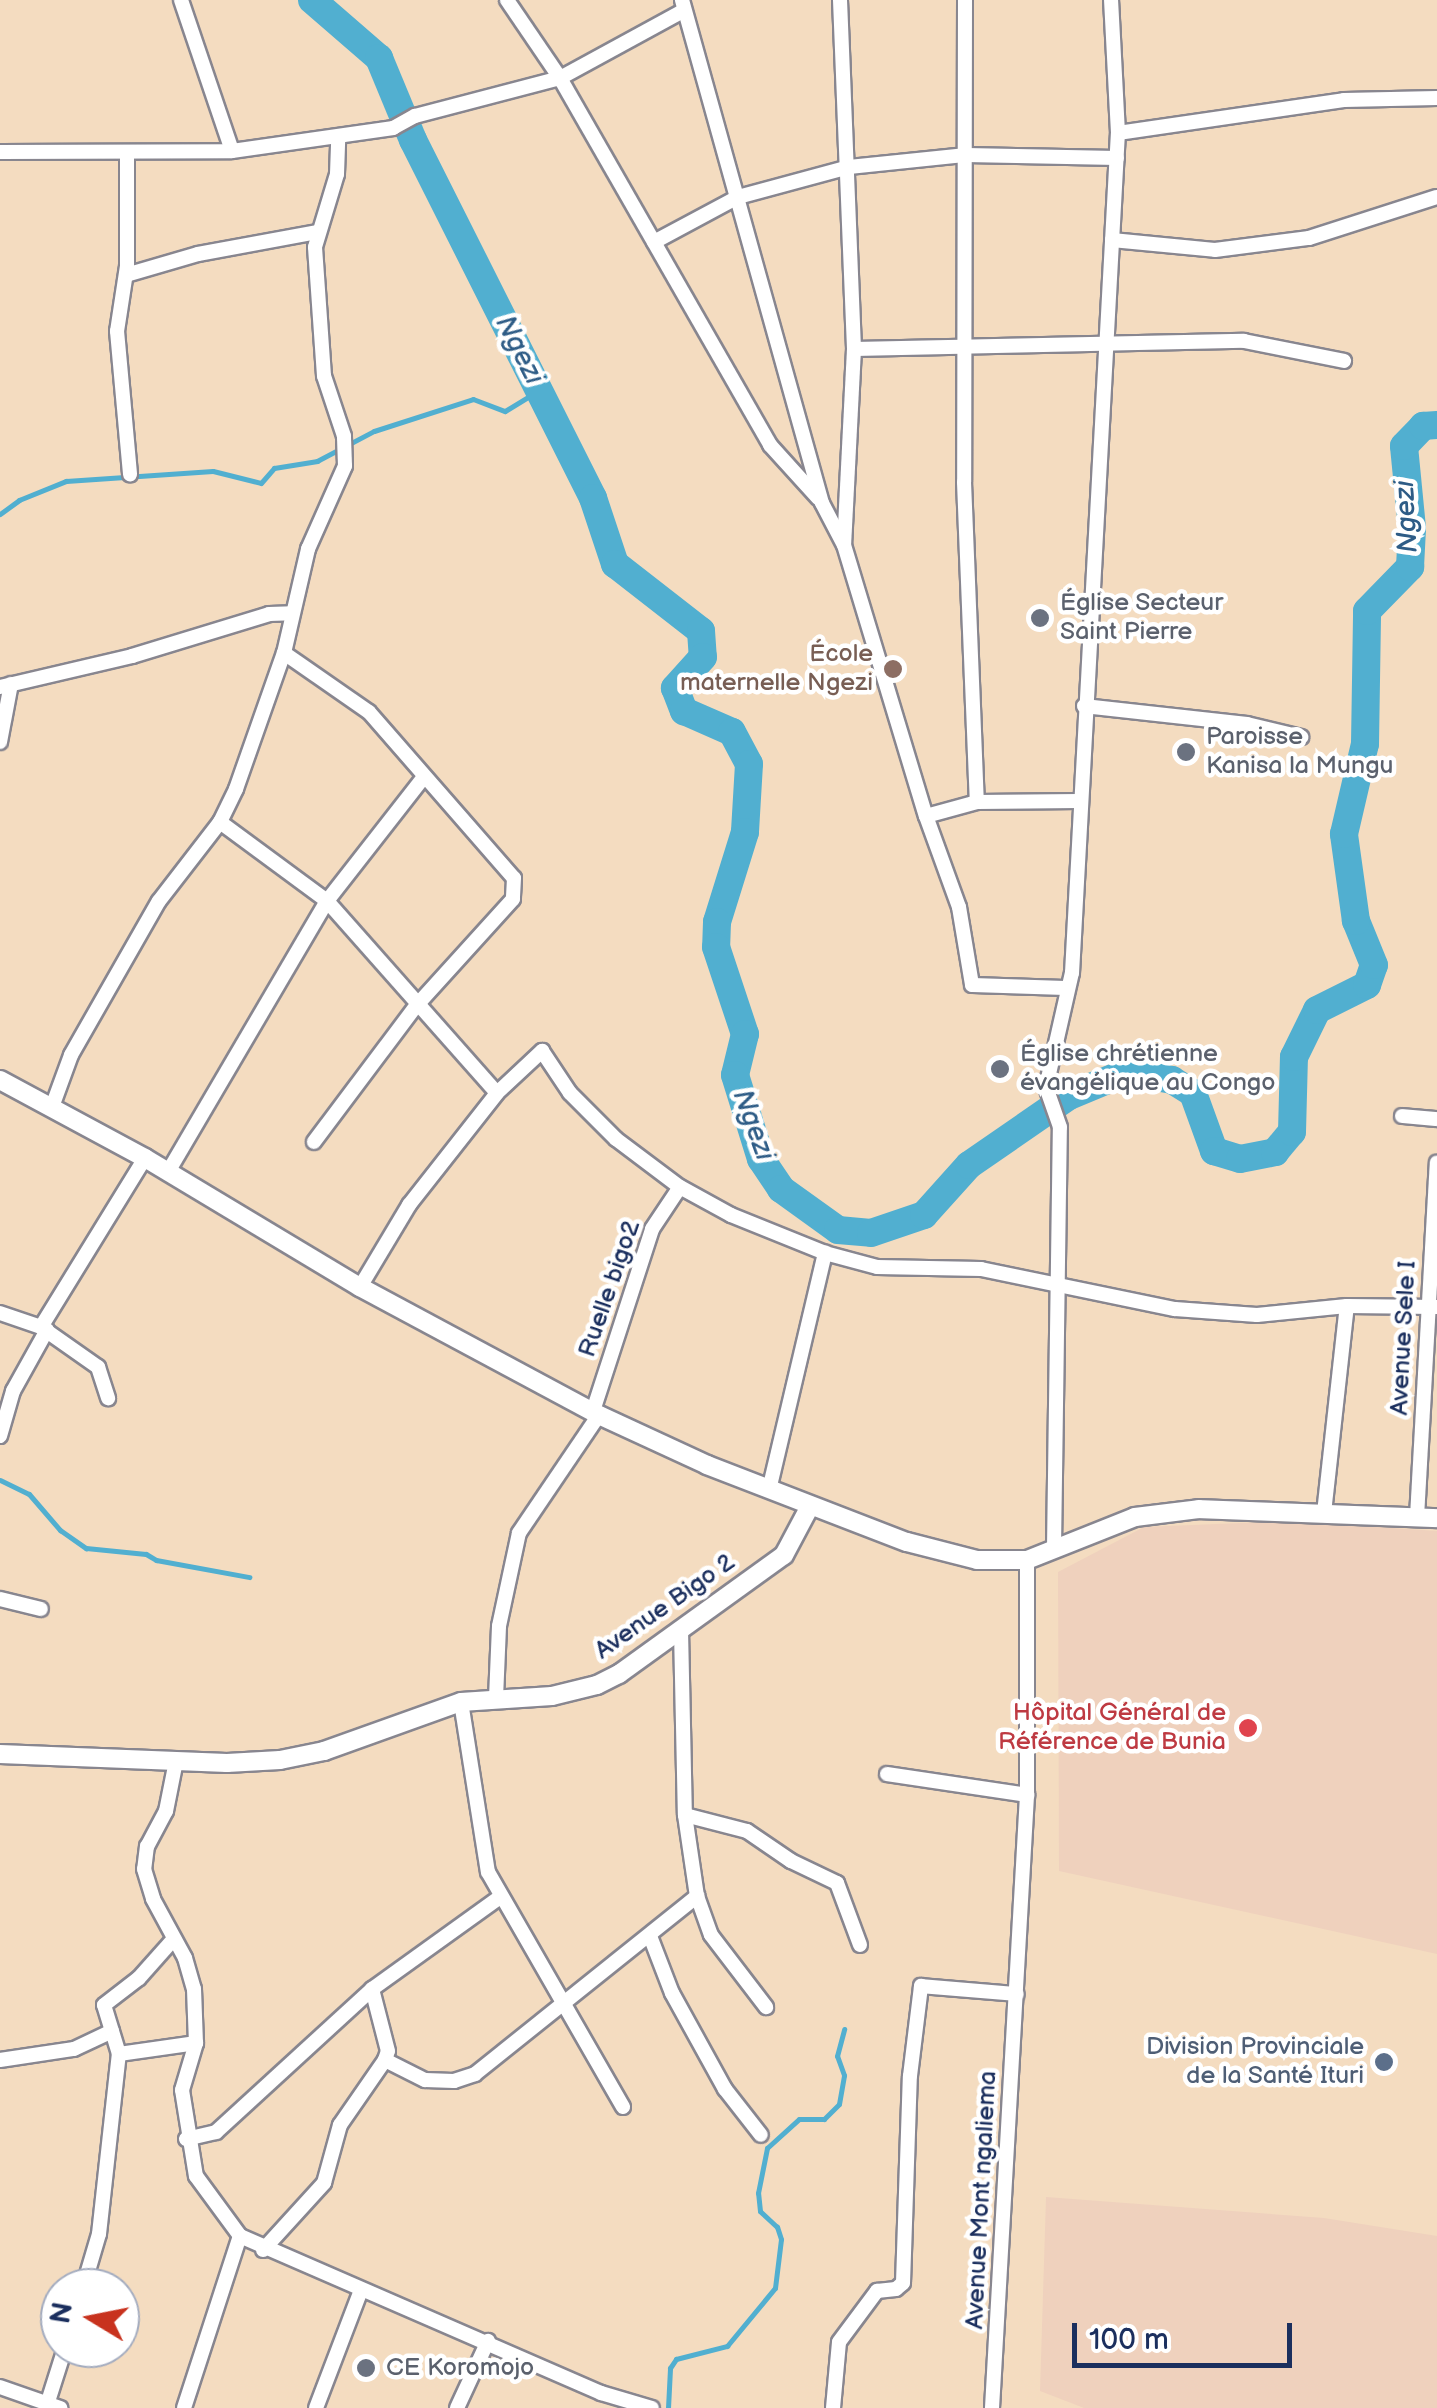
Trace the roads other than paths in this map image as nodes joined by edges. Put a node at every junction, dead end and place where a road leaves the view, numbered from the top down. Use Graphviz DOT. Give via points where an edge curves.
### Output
graph roads {
  1 [pos="180,0"];
  2 [pos="507,0"];
  3 [pos="840,0"];
  4 [pos="965,0"];
  5 [pos="1111,0"];
  6 [pos="683,5"];
  7 [pos="560,78"];
  8 [pos="1437,98"];
  9 [pos="1118,132"];
  10 [pos="338,137"];
  11 [pos="232,151"];
  12 [pos="0,152"];
  13 [pos="127,154"];
  14 [pos="966,155"];
  15 [pos="1116,158"];
  16 [pos="849,167"];
  17 [pos="738,197"];
  18 [pos="1437,197"];
  19 [pos="318,232"];
  20 [pos="1112,240"];
  21 [pos="654,242"];
  22 [pos="126,275"];
  23 [pos="965,346"];
  24 [pos="1106,346"];
  25 [pos="854,349"];
  26 [pos="1344,361"];
  27 [pos="130,474"];
  28 [pos="822,502"];
  29 [pos="844,545"];
  30 [pos="292,613"];
  31 [pos="284,653"];
  32 [pos="5,686"];
  33 [pos="1084,706"];
  34 [pos="1301,737"];
  35 [pos="0,742"];
  36 [pos="424,777"];
  37 [pos="1079,801"];
  38 [pos="977,802"];
  39 [pos="926,816"];
  40 [pos="220,822"];
  41 [pos="327,901"];
  42 [pos="1066,988"];
  43 [pos="416,1006"];
  44 [pos="0,1080"];
  45 [pos="497,1093"];
  46 [pos="52,1107"];
  47 [pos="1402,1116"];
  48 [pos="1437,1119"];
  49 [pos="314,1142"];
  50 [pos="145,1158"];
  51 [pos="1437,1163"];
  52 [pos="168,1172"];
  53 [pos="680,1187"];
  54 [pos="825,1254"];
  55 [pos="360,1287"];
  56 [pos="1060,1288"];
  57 [pos="1347,1306"];
  58 [pos="1433,1307"];
  59 [pos="0,1313"];
  60 [pos="44,1328"];
  61 [pos="108,1398"];
  62 [pos="596,1413"];
  63 [pos="0,1436"];
  64 [pos="769,1490"];
  65 [pos="810,1506"];
  66 [pos="1324,1513"];
  67 [pos="1417,1517"];
  68 [pos="1437,1518"];
  69 [pos="1054,1548"];
  70 [pos="1026,1560"];
  71 [pos="0,1600"];
  72 [pos="41,1608"];
  73 [pos="681,1630"];
  74 [pos="496,1698"];
  75 [pos="462,1702"];
  76 [pos="0,1754"];
  77 [pos="176,1761"];
  78 [pos="887,1774"];
  79 [pos="1027,1795"];
  80 [pos="685,1815"];
  81 [pos="697,1896"];
  82 [pos="500,1898"];
  83 [pos="650,1936"];
  84 [pos="172,1940"];
  85 [pos="860,1945"];
  86 [pos="372,1989"];
  87 [pos="1017,1994"];
  88 [pos="562,2004"];
  89 [pos="766,2007"];
  90 [pos="112,2031"];
  91 [pos="196,2043"];
  92 [pos="119,2054"];
  93 [pos="0,2060"];
  94 [pos="386,2060"];
  95 [pos="623,2106"];
  96 [pos="761,2134"];
  97 [pos="186,2138"];
  98 [pos="240,2236"];
  99 [pos="262,2250"];
  100 [pos="89,2268"];
  101 [pos="361,2290"];
  102 [pos="488,2342"];
  103 [pos="60,2368"];
  104 [pos="0,2387"];
  105 [pos="51,2407"];
  106 [pos="184,2408"];
  107 [pos="316,2408"];
  108 [pos="456,2408"];
  109 [pos="652,2408"];
  110 [pos="833,2408"];
  111 [pos="992,2408"];
  1 -- 11 [label="street"];
  2 -- 7 [label="street"];
  3 -- 16 [label="street"];
  4 -- 14 [label="street"];
  5 -- 9 [label="street"];
  6 -- 7 [label="street"];
  6 -- 17 [label="street"];
  7 -- 10 [label="street" via="415,116 393,128"];
  7 -- 21 [label="street"];
  8 -- 9 [label="street" via="1344,100"];
  9 -- 15 [label="street"];
  10 -- 11 [label="street"];
  10 -- 19 [label="street" via="337,174"];
  11 -- 13 [label="street"];
  12 -- 13 [label="street"];
  13 -- 22 [label="street"];
  14 -- 15 [label="street"];
  14 -- 16 [label="street"];
  14 -- 23 [label="street"];
  15 -- 20 [label="street"];
  16 -- 17 [label="street"];
  16 -- 25 [label="street"];
  17 -- 21 [label="street"];
  17 -- 28 [label="street"];
  18 -- 20 [label="street" via="1290,241 1215,250"];
  19 -- 22 [label="street"];
  19 -- 30 [label="street" via="324,376 345,442 345,466 308,549"];
  20 -- 24 [label="street"];
  21 -- 28 [label="street" via="770,445"];
  22 -- 27 [label="street" via="117,331"];
  23 -- 24 [label="street"];
  23 -- 25 [label="street"];
  23 -- 38 [label="street"];
  24 -- 26 [label="street" via="1244,342"];
  24 -- 33 [label="street"];
  25 -- 29 [label="street"];
  28 -- 29 [label="street"];
  29 -- 39 [label="street"];
  30 -- 31 [label="street"];
  30 -- 32 [label="street"];
  31 -- 36 [label="street" via="368,712"];
  31 -- 40 [label="street"];
  32 -- 35 [label="street"];
  33 -- 34 [label="street" via="1247,724"];
  33 -- 37 [label="street"];
  36 -- 41 [label="street"];
  36 -- 43 [label="street" via="514,878 513,899"];
  37 -- 38 [label="street"];
  37 -- 42 [label="street"];
  38 -- 39 [label="street"];
  39 -- 42 [label="street" via="958,907 972,985"];
  40 -- 41 [label="street"];
  40 -- 46 [label="street" via="159,901 71,1055"];
  41 -- 43 [label="street"];
  41 -- 52 [label="street"];
  42 -- 56 [label="street" via="1047,1098 1060,1127"];
  43 -- 45 [label="street"];
  43 -- 49 [label="street"];
  44 -- 46 [label="street"];
  45 -- 53 [label="street" via="542,1051 570,1093 616,1139"];
  45 -- 55 [label="street" via="409,1205"];
  46 -- 50 [label="street"];
  47 -- 48 [label="street"];
  50 -- 52 [label="street"];
  50 -- 60 [label="street"];
  51 -- 58 [label="street, Avenue Sele I"];
  52 -- 55 [label="street"];
  53 -- 54 [label="street"];
  53 -- 62 [label="street, Ruelle bigo2" via="652,1229"];
  54 -- 56 [label="street" via="877,1266 981,1269"];
  54 -- 64 [label="street"];
  55 -- 62 [label="street"];
  56 -- 57 [label="street" via="1176,1309 1257,1315"];
  56 -- 69 [label="street"];
  57 -- 58 [label="street"];
  57 -- 66 [label="street"];
  58 -- 67 [label="street, Avenue Sele I"];
  59 -- 60 [label="street"];
  60 -- 61 [label="street" via="98,1367"];
  60 -- 63 [label="street"];
  62 -- 64 [label="street"];
  62 -- 74 [label="street, Ruelle bigo2" via="519,1533 499,1626"];
  64 -- 65 [label="street"];
  65 -- 70 [label="street" via="977,1560"];
  65 -- 73 [label="street, Avenue Bigo 2" via="784,1555"];
  66 -- 67 [label="street"];
  66 -- 69 [label="street" via="1183,1510 1135,1517"];
  67 -- 68 [label="street"];
  69 -- 70 [label="street"];
  70 -- 79 [label="street, Avenue Mont ngaliema"];
  71 -- 72 [label="street"];
  73 -- 74 [label="street, Avenue Bigo 2" via="597,1684 552,1696"];
  73 -- 80 [label="street"];
  74 -- 75 [label="street, Avenue Bigo 2"];
  75 -- 77 [label="street, Avenue Bigo 2" via="324,1751 280,1760"];
  75 -- 82 [label="street" via="488,1872"];
  76 -- 77 [label="street, Avenue Bigo 2"];
  77 -- 84 [label="street" via="144,1868"];
  78 -- 79 [label="street"];
  79 -- 87 [label="street, Avenue Mont ngaliema"];
  80 -- 81 [label="street"];
  80 -- 85 [label="street" via="747,1831 837,1882"];
  81 -- 83 [label="street"];
  81 -- 89 [label="street" via="711,1935"];
  82 -- 86 [label="street"];
  82 -- 88 [label="street"];
  83 -- 88 [label="street"];
  83 -- 96 [label="street" via="672,1994 725,2089"];
  84 -- 90 [label="street" via="104,2005"];
  84 -- 91 [label="street" via="194,1989"];
  86 -- 94 [label="street"];
  86 -- 97 [label="street" via="216,2132"];
  87 -- 110 [label="street" via="921,1986 910,2076 903,2283 877,2292 840,2342"];
  87 -- 111 [label="street, Avenue Mont ngaliema"];
  88 -- 94 [label="street" via="475,2074 454,2081 425,2080"];
  88 -- 95 [label="street"];
  90 -- 92 [label="street"];
  90 -- 93 [label="street" via="74,2049"];
  91 -- 92 [label="street"];
  91 -- 97 [label="street" via="182,2090"];
  92 -- 100 [label="street" via="99,2234"];
  94 -- 99 [label="street" via="340,2125 324,2183"];
  97 -- 98 [label="street" via="196,2176"];
  98 -- 99 [label="street"];
  98 -- 106 [label="street"];
  99 -- 101 [label="street"];
  101 -- 102 [label="street"];
  101 -- 107 [label="street"];
  102 -- 108 [label="street"];
  102 -- 109 [label="street"];
  103 -- 105 [label="street"];
  104 -- 105 [label="street"];
}
